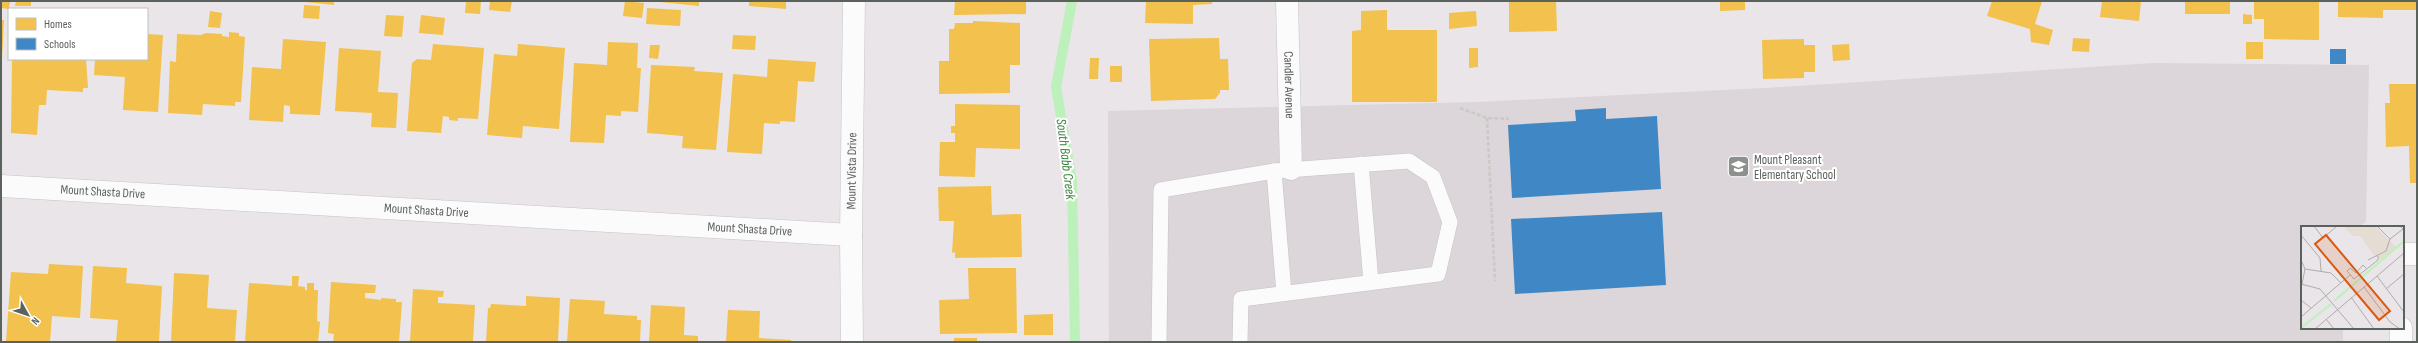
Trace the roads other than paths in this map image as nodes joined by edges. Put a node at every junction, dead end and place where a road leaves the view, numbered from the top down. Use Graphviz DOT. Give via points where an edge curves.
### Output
graph roads {
  1 [pos="854,1"];
  2 [pos="1287,1"];
  3 [pos="1361,164"];
  4 [pos="1283,170"];
  5 [pos="1,186"];
  6 [pos="851,235"];
  7 [pos="2404,254"];
  8 [pos="2417,254"];
  9 [pos="1371,282"];
  10 [pos="1284,293"];
  11 [pos="2401,329"];
  12 [pos="852,342"];
  13 [pos="1160,342"];
  14 [pos="1240,342"];
  15 [pos="2401,342"];
  1 -- 6 [label="street, Mount Vista Drive"];
  2 -- 4 [label="street, Candler Avenue"];
  3 -- 4 [label="lane"];
  3 -- 9 [label="lane"];
  3 -- 9 [label="lane" via="1409,161 1433,177 1450,222 1438,274"];
  4 -- 10 [label="lane"];
  4 -- 13 [label="lane" via="1161,190"];
  5 -- 6 [label="street, Mount Shasta Drive"];
  6 -- 12 [label="street, Mount Vista Drive"];
  7 -- 8 [label="street"];
  9 -- 10 [label="lane"];
  10 -- 14 [label="lane" via="1241,299"];
  11 -- 15 [label="street"];
}
